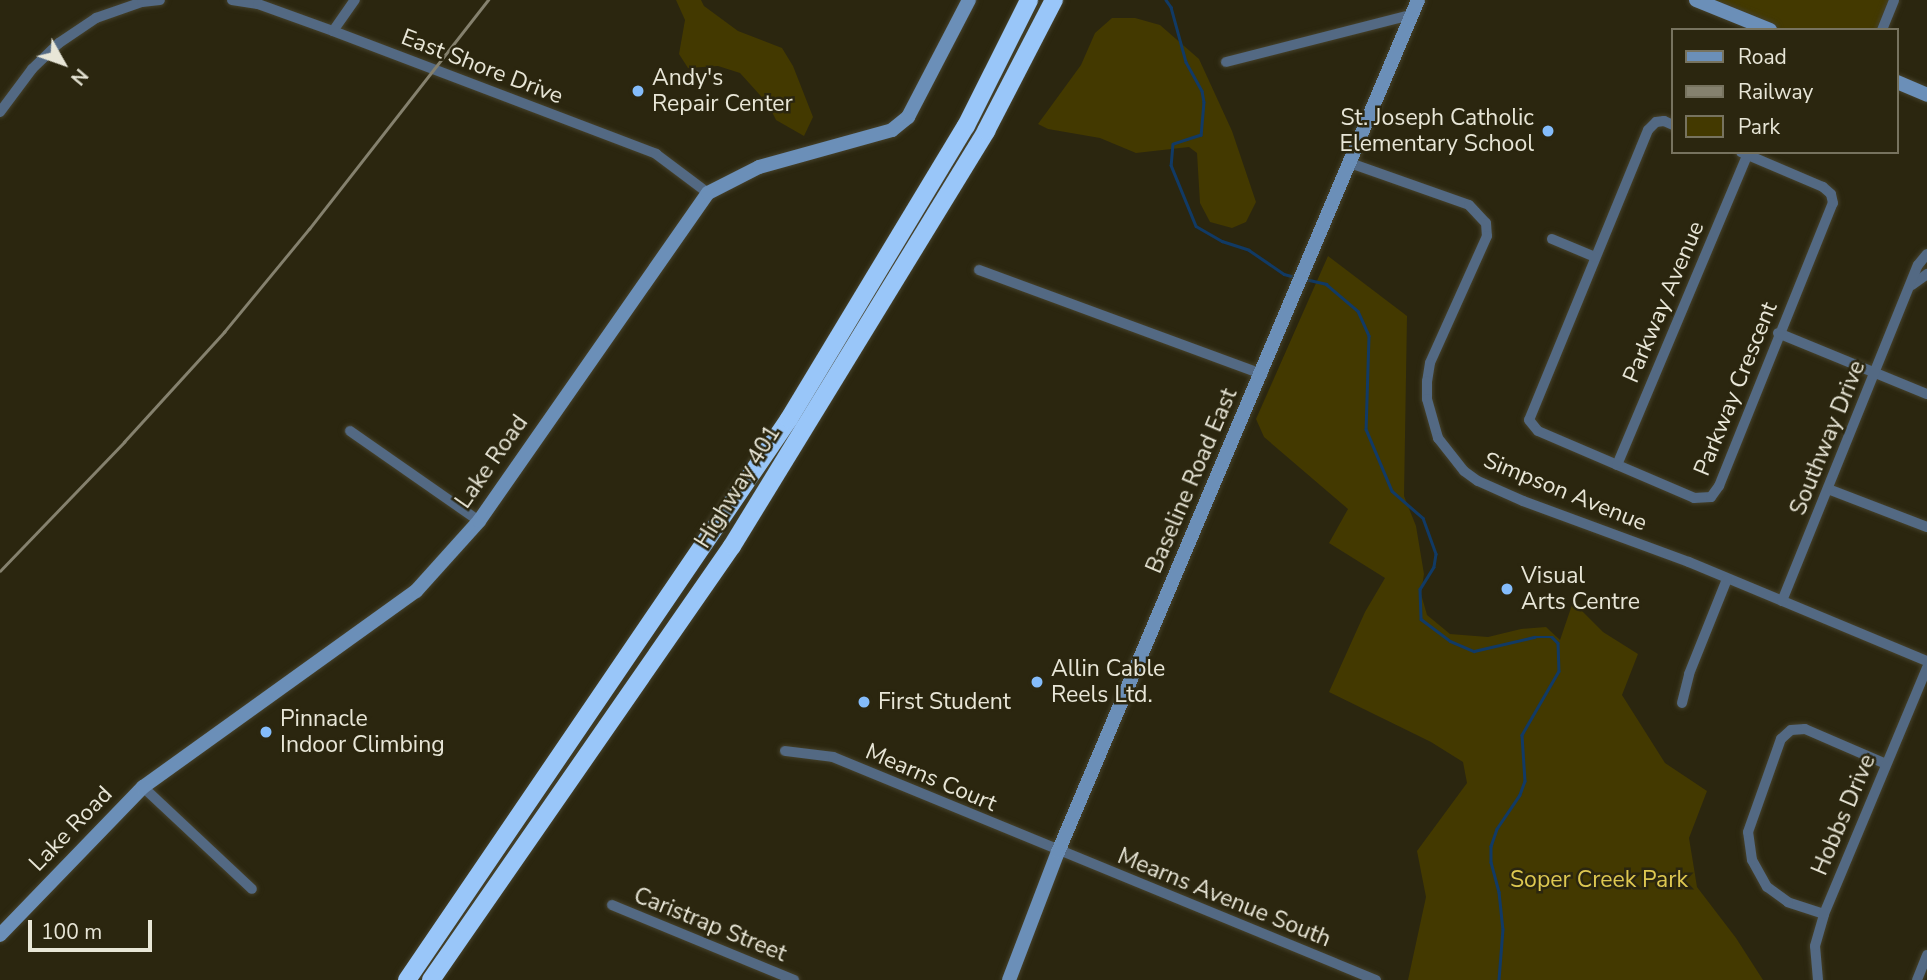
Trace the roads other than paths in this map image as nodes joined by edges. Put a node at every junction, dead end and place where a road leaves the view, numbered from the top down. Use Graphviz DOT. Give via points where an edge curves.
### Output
graph roads {
  1 [pos="160,0"];
  2 [pos="232,0"];
  3 [pos="355,0"];
  4 [pos="969,0"];
  5 [pos="1029,0"];
  6 [pos="1055,0"];
  7 [pos="1418,0"];
  8 [pos="1696,0"];
  9 [pos="1894,0"];
  10 [pos="142,1"];
  11 [pos="1411,15"];
  12 [pos="1750,26"];
  13 [pos="1883,28"];
  14 [pos="333,31"];
  15 [pos="1226,62"];
  16 [pos="1899,83"];
  17 [pos="1927,95"];
  18 [pos="0,112"];
  19 [pos="1672,125"];
  20 [pos="1744,154"];
  21 [pos="1350,163"];
  22 [pos="708,193"];
  23 [pos="1552,239"];
  24 [pos="1927,254"];
  25 [pos="1595,257"];
  26 [pos="979,270"];
  27 [pos="1927,274"];
  28 [pos="1909,288"];
  29 [pos="1778,333"];
  30 [pos="1875,373"];
  31 [pos="1262,374"];
  32 [pos="1927,394"];
  33 [pos="350,431"];
  34 [pos="1617,465"];
  35 [pos="1828,489"];
  36 [pos="480,521"];
  37 [pos="1927,527"];
  38 [pos="1727,579"];
  39 [pos="1782,601"];
  40 [pos="1927,661"];
  41 [pos="1927,668"];
  42 [pos="1682,703"];
  43 [pos="785,751"];
  44 [pos="1886,764"];
  45 [pos="143,788"];
  46 [pos="1058,852"];
  47 [pos="253,889"];
  48 [pos="612,905"];
  49 [pos="1824,914"];
  50 [pos="0,935"];
  51 [pos="1927,956"];
  52 [pos="407,980"];
  53 [pos="431,980"];
  54 [pos="794,980"];
  55 [pos="1009,980"];
  56 [pos="1376,980"];
  57 [pos="1818,980"];
  58 [pos="1917,980"];
  1 -- 10 [label="street"];
  2 -- 14 [label="street, East Shore Drive" via="258,4"];
  3 -- 14 [label="street"];
  4 -- 22 [label="street, Lake Road" via="908,117 892,130 760,167"];
  5 -- 52 [label="highway, Highway 401" via="966,126 789,419"];
  6 -- 53 [label="highway, Highway 401" via="986,131 732,546"];
  7 -- 11 [label="street, Baseline Road East"];
  8 -- 12 [label="street"];
  9 -- 13 [label="street"];
  10 -- 18 [label="street" via="96,18 59,43 32,69"];
  11 -- 15 [label="street"];
  11 -- 21 [label="street, Baseline Road East"];
  14 -- 22 [label="street, East Shore Drive" via="656,154"];
  16 -- 17 [label="street"];
  19 -- 25 [label="street, Parkway Crescent" via="1657,122 1648,130"];
  20 -- 29 [label="street, Parkway Crescent" via="1823,187 1833,203"];
  20 -- 34 [label="street, Parkway Avenue"];
  21 -- 31 [label="street, Baseline Road East"];
  21 -- 38 [label="street, Simpson Avenue" via="1469,205 1486,223 1487,236 1430,363 1427,381 1431,422 1450,457 1478,481 1523,501"];
  22 -- 36 [label="street, Lake Road"];
  23 -- 25 [label="street"];
  24 -- 28 [label="street, Southway Drive"];
  25 -- 34 [label="street, Parkway Crescent" via="1529,420 1538,431"];
  26 -- 31 [label="street"];
  27 -- 28 [label="street"];
  28 -- 30 [label="street, Southway Drive"];
  29 -- 30 [label="street"];
  29 -- 34 [label="street, Parkway Crescent" via="1711,497 1694,498"];
  30 -- 32 [label="street"];
  30 -- 35 [label="street, Southway Drive"];
  31 -- 46 [label="street, Baseline Road East"];
  33 -- 36 [label="street"];
  35 -- 37 [label="street"];
  35 -- 39 [label="street, Southway Drive"];
  36 -- 45 [label="street, Lake Road" via="416,591"];
  38 -- 39 [label="street, Simpson Avenue"];
  38 -- 42 [label="street"];
  39 -- 40 [label="street, Simpson Avenue"];
  41 -- 44 [label="street, Hobbs Drive"];
  43 -- 46 [label="street, Mearns Court" via="833,757"];
  44 -- 49 [label="street, Hobbs Drive"];
  44 -- 49 [label="street" via="1805,729 1791,730 1781,738 1748,832 1752,860 1767,887 1788,902"];
  45 -- 47 [label="street"];
  45 -- 50 [label="street, Lake Road"];
  46 -- 55 [label="street, Baseline Road East"];
  46 -- 56 [label="street, Mearns Avenue South"];
  48 -- 54 [label="street, Caristrap Street"];
  49 -- 57 [label="street, Hobbs Drive" via="1815,946"];
  51 -- 58 [label="street"];
}
